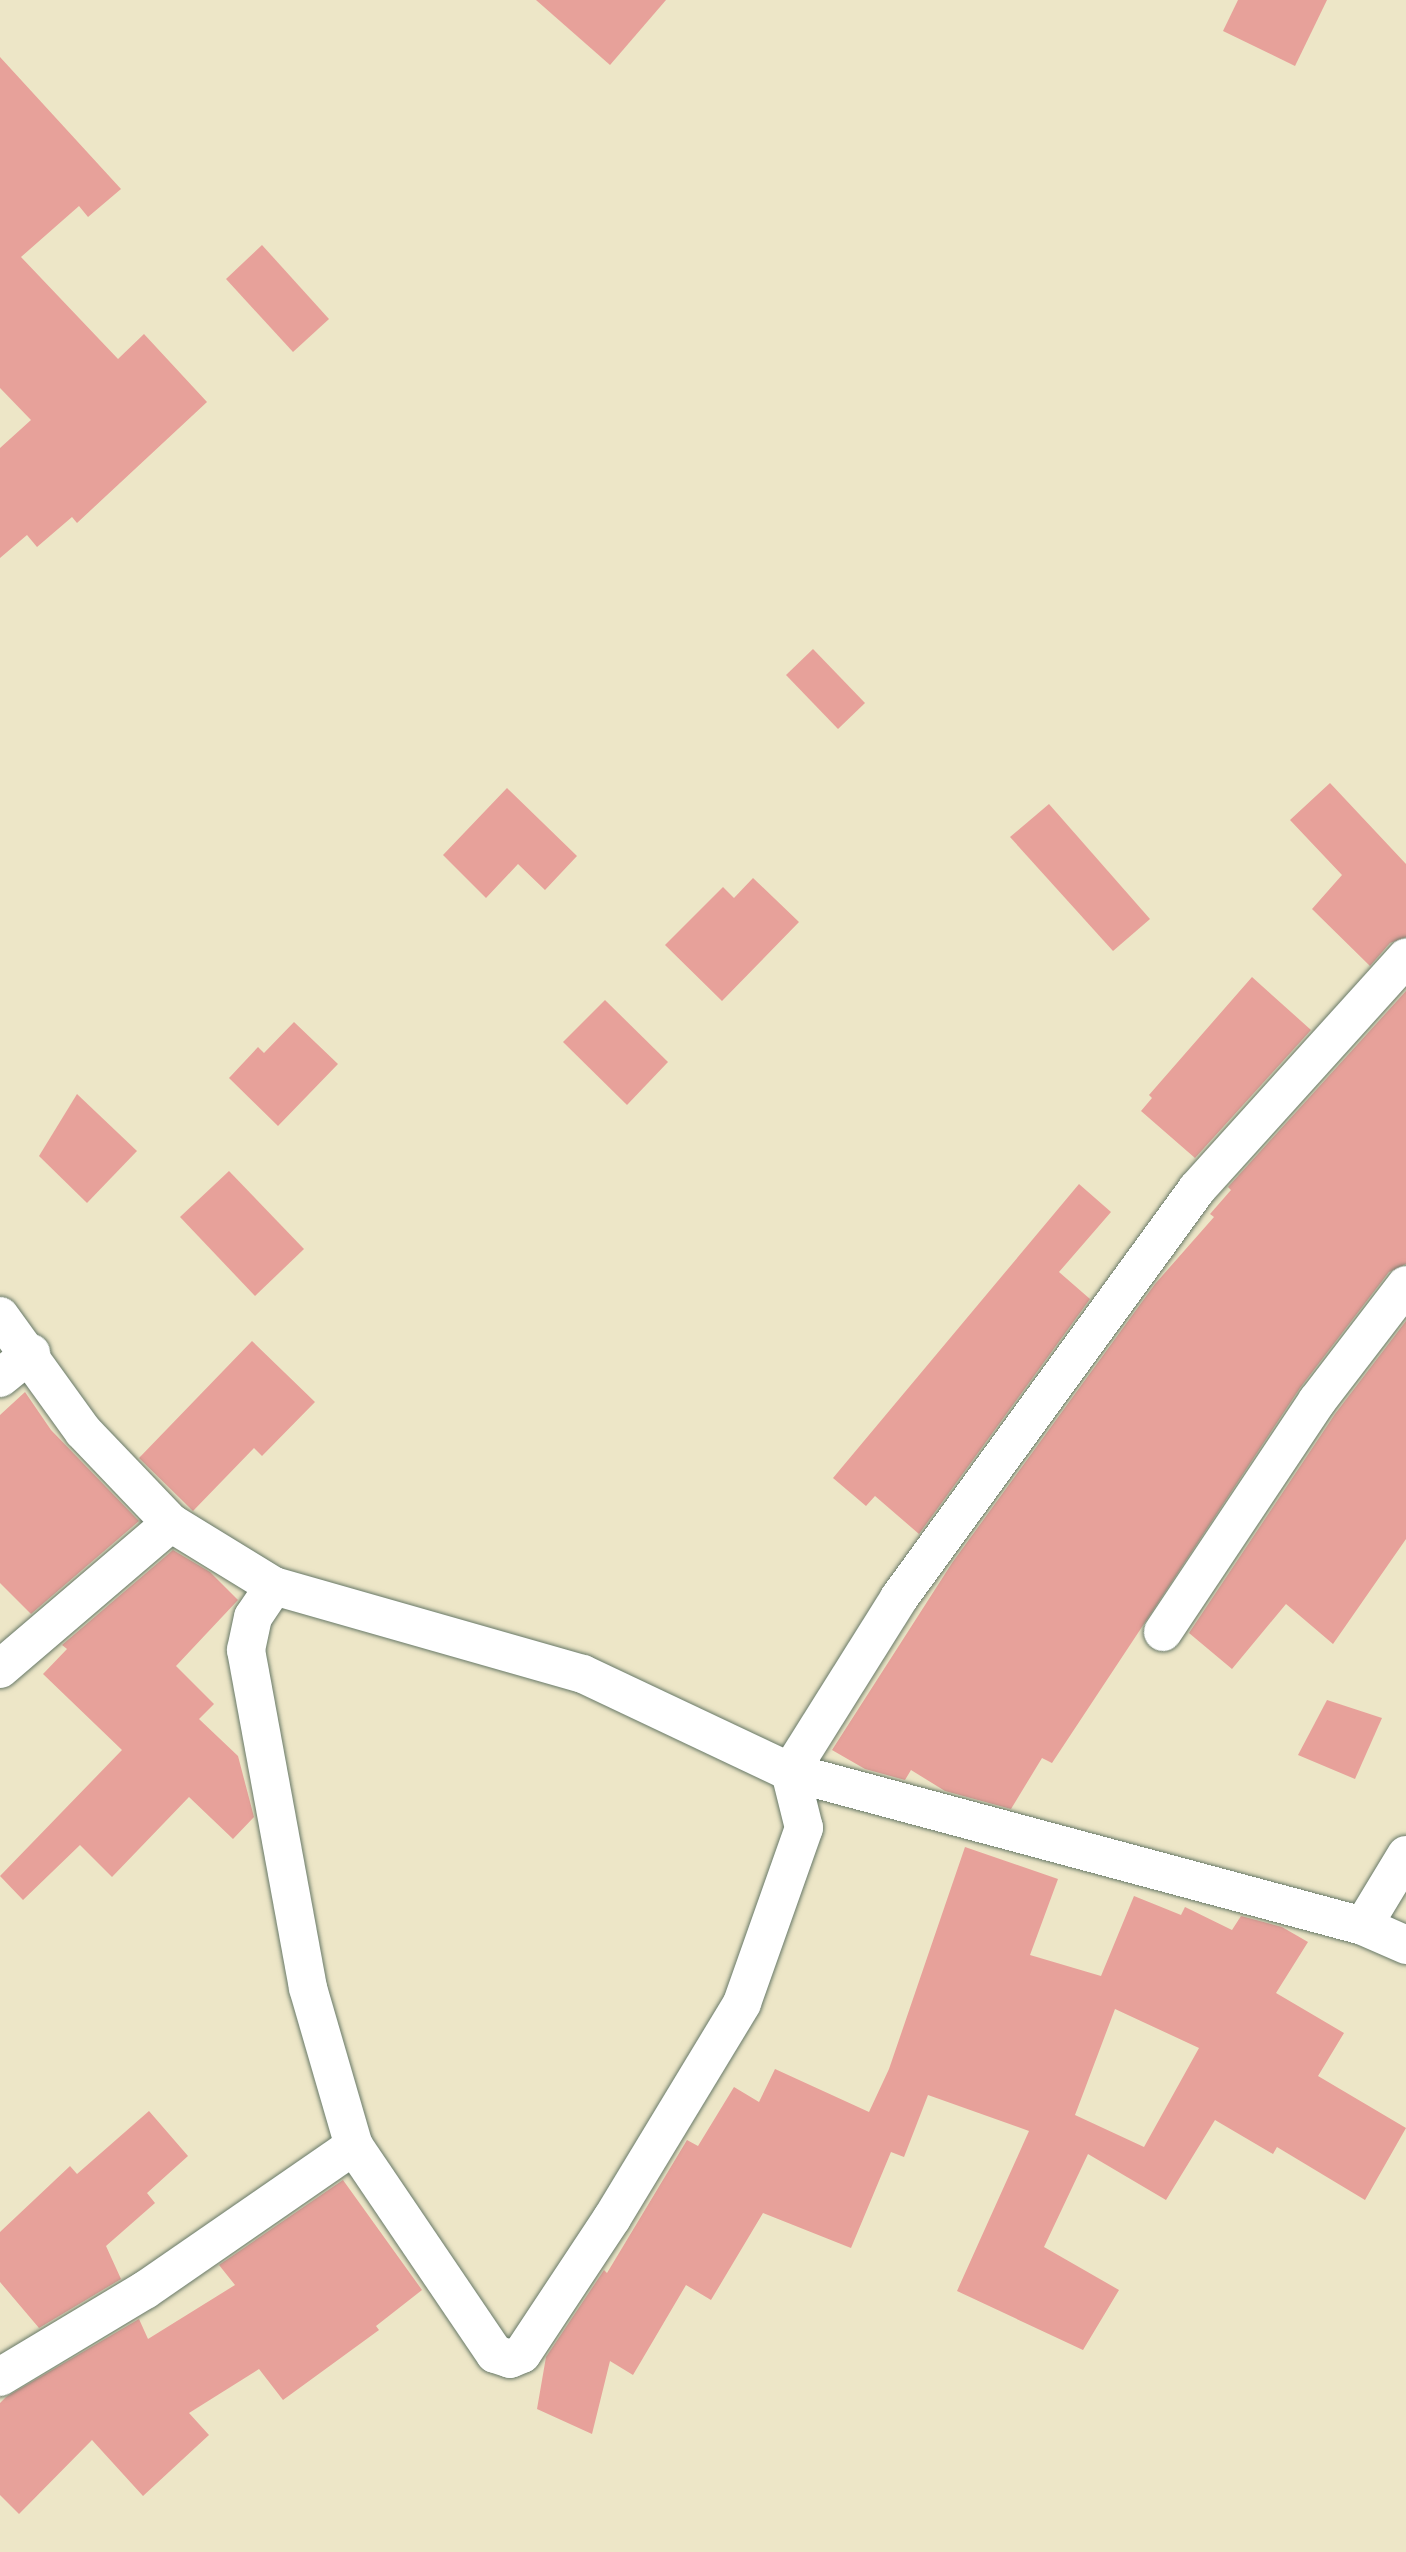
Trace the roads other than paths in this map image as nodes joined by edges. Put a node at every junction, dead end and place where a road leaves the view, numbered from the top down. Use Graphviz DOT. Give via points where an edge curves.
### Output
graph roads {
  1 [pos="1406,958"];
  2 [pos="1406,1285"];
  3 [pos="0,1316"];
  4 [pos="31,1353"];
  5 [pos="0,1378"];
  6 [pos="172,1523"];
  7 [pos="274,1586"];
  8 [pos="1163,1632"];
  9 [pos="0,1669"];
  10 [pos="790,1772"];
  11 [pos="1406,1854"];
  12 [pos="1363,1926"];
  13 [pos="1406,1945"];
  14 [pos="354,2146"];
  15 [pos="0,2376"];
  1 -- 10 [label="street" via="1197,1189 899,1598"];
  2 -- 8 [label="street" via="1317,1401"];
  3 -- 4 [label="street"];
  4 -- 5 [label="street"];
  4 -- 6 [label="street" via="83,1432"];
  6 -- 7 [label="street"];
  6 -- 9 [label="street"];
  7 -- 10 [label="street" via="583,1674"];
  7 -- 14 [label="street" via="253,1617 246,1650 308,1988"];
  10 -- 12 [label="street"];
  10 -- 14 [label="street" via="804,1828 742,2003 612,2218 523,2354 510,2359 495,2354"];
  11 -- 12 [label="street"];
  12 -- 13 [label="street"];
  14 -- 15 [label="street" via="145,2290"];
}
